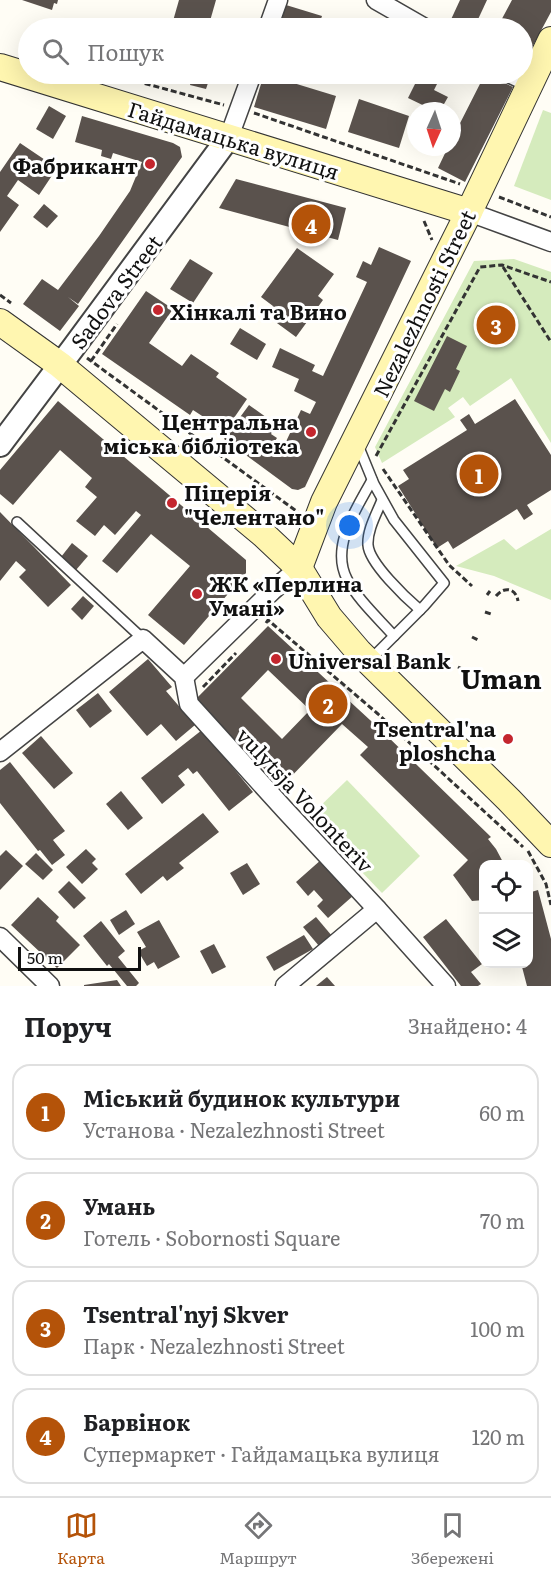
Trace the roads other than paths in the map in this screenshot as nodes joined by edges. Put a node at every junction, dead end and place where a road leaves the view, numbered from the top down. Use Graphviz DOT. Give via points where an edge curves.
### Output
graph roads {
  1 [pos="278,0"];
  2 [pos="376,0"];
  3 [pos="272,18"];
  4 [pos="408,18"];
  5 [pos="551,40"];
  6 [pos="533,63"];
  7 [pos="0,67"];
  8 [pos="18,72"];
  9 [pos="56,84"];
  10 [pos="249,84"];
  11 [pos="519,84"];
  12 [pos="229,136"];
  13 [pos="469,212"];
  14 [pos="551,242"];
  15 [pos="6,313"];
  16 [pos="67,357"];
  17 [pos="356,439"];
  18 [pos="0,445"];
  19 [pos="372,480"];
  20 [pos="382,500"];
  21 [pos="17,522"];
  22 [pos="299,568"];
  23 [pos="420,610"];
  24 [pos="394,636"];
  25 [pos="143,639"];
  26 [pos="368,662"];
  27 [pos="184,676"];
  28 [pos="0,752"];
  29 [pos="551,844"];
  30 [pos="377,909"];
  31 [pos="0,937"];
  32 [pos="50,986"];
  33 [pos="285,986"];
  34 [pos="446,986"];
  1 -- 3 [label="street"];
  2 -- 4 [label="street"];
  5 -- 6 [label="main road, Nezalezhnosti Street"];
  7 -- 8 [label="main road, Гайдамацька вулиця"];
  9 -- 12 [label="main road, Гайдамацька вулиця"];
  10 -- 12 [label="street"];
  11 -- 13 [label="main road, Nezalezhnosti Street"];
  12 -- 13 [label="main road, Гайдамацька вулиця"];
  12 -- 16 [label="street, Sadova Street"];
  13 -- 14 [label="street"];
  13 -- 17 [label="main road, Nezalezhnosti Street"];
  15 -- 16 [label="main road"];
  16 -- 18 [label="street, Sadova Street"];
  16 -- 22 [label="main road"];
  17 -- 19 [label="lane"];
  17 -- 22 [label="main road, Nezalezhnosti Street" via="324,502"];
  19 -- 20 [label="lane"];
  19 -- 24 [label="lane" via="348,527 342,565 357,594"];
  20 -- 23 [label="lane" via="369,537 369,549 391,582"];
  20 -- 23 [label="lane" via="444,583"];
  21 -- 25 [label="lane"];
  22 -- 26 [label="main road" via="329,616"];
  22 -- 27 [label="street"];
  23 -- 24 [label="lane"];
  24 -- 26 [label="lane"];
  25 -- 27 [label="street"];
  25 -- 28 [label="street"];
  26 -- 29 [label="main road"];
  27 -- 30 [label="street, vulytsja Volonteriv" via="189,704"];
  30 -- 33 [label="street"];
  30 -- 34 [label="street, vulytsja Volonteriv"];
  31 -- 32 [label="street"];
}
